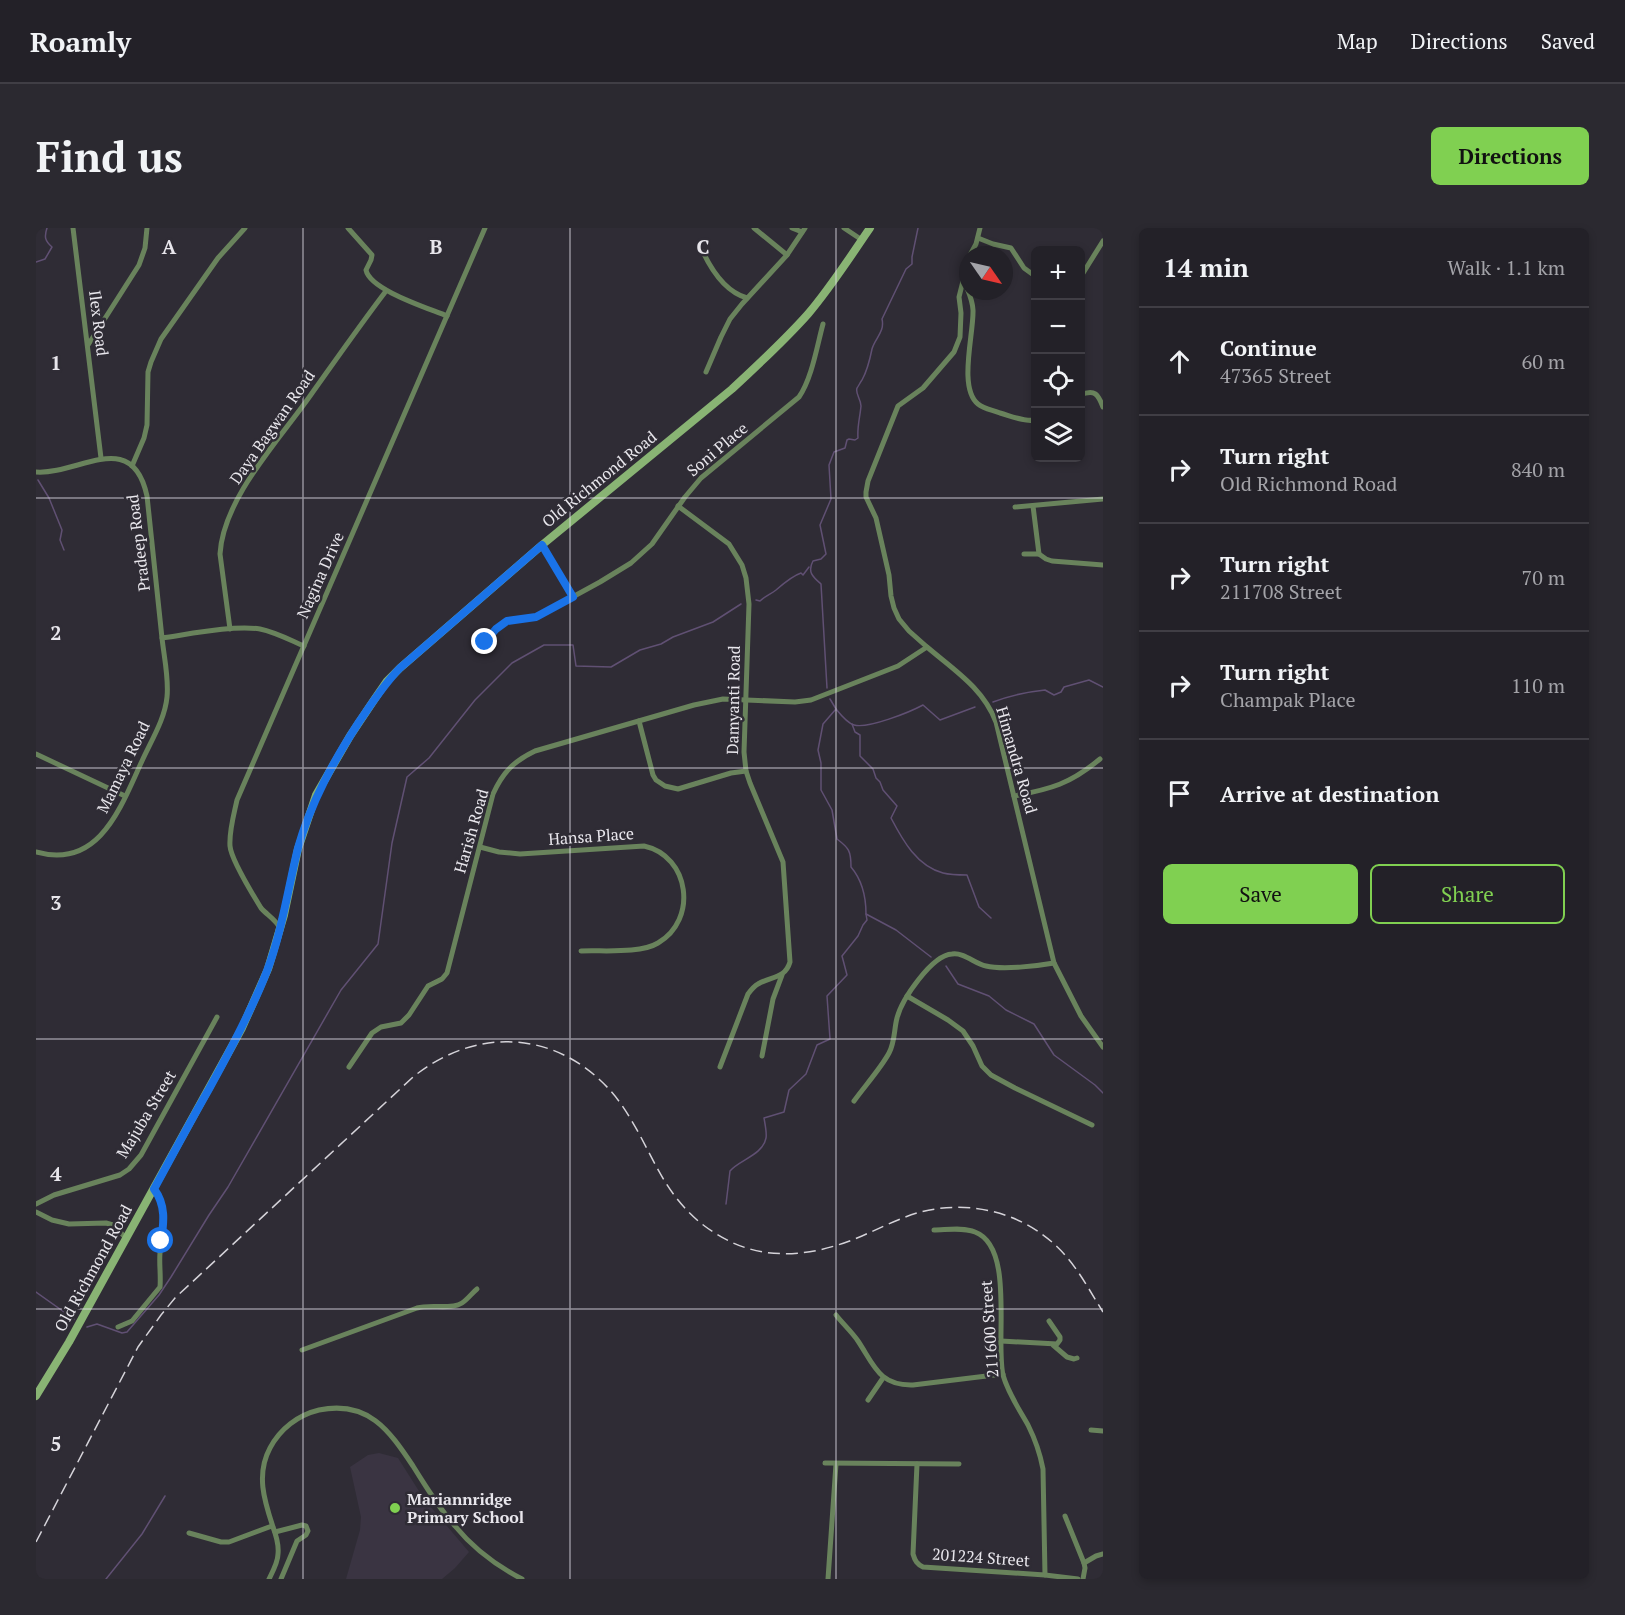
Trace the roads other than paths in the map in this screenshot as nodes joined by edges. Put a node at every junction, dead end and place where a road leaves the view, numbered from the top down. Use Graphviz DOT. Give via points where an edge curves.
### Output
graph roads {
  1 [pos="73,228"];
  2 [pos="147,228"];
  3 [pos="245,228"];
  4 [pos="348,228"];
  5 [pos="485,228"];
  6 [pos="754,228"];
  7 [pos="792,228"];
  8 [pos="844,228"];
  9 [pos="870,228"];
  10 [pos="980,228"];
  11 [pos="802,230"];
  12 [pos="978,238"];
  13 [pos="862,240"];
  14 [pos="1103,242"];
  15 [pos="974,246"];
  16 [pos="703,252"];
  17 [pos="787,255"];
  18 [pos="1085,270"];
  19 [pos="1031,273"];
  20 [pos="386,291"];
  21 [pos="747,298"];
  22 [pos="960,300"];
  23 [pos="970,300"];
  24 [pos="447,316"];
  25 [pos="824,324"];
  26 [pos="88,345"];
  27 [pos="706,372"];
  28 [pos="1085,394"];
  29 [pos="1103,407"];
  30 [pos="1031,420"];
  31 [pos="101,458"];
  32 [pos="132,466"];
  33 [pos="36,472"];
  34 [pos="1103,499"];
  35 [pos="678,506"];
  36 [pos="1033,506"];
  37 [pos="1015,507"];
  38 [pos="542,545"];
  39 [pos="1024,554"];
  40 [pos="1039,554"];
  41 [pos="1103,565"];
  42 [pos="573,597"];
  43 [pos="230,629"];
  44 [pos="162,638"];
  45 [pos="485,642"];
  46 [pos="304,646"];
  47 [pos="927,647"];
  48 [pos="746,699"];
  49 [pos="639,721"];
  50 [pos="36,754"];
  51 [pos="1100,759"];
  52 [pos="746,771"];
  53 [pos="125,796"];
  54 [pos="1014,796"];
  55 [pos="480,847"];
  56 [pos="36,852"];
  57 [pos="280,928"];
  58 [pos="581,951"];
  59 [pos="1054,963"];
  60 [pos="782,975"];
  61 [pos="907,996"];
  62 [pos="217,1017"];
  63 [pos="1103,1047"];
  64 [pos="762,1056"];
  65 [pos="349,1066"];
  66 [pos="720,1067"];
  67 [pos="854,1101"];
  68 [pos="1092,1125"];
  69 [pos="154,1189"];
  70 [pos="36,1204"];
  71 [pos="36,1212"];
  72 [pos="934,1230"];
  73 [pos="126,1238"];
  74 [pos="477,1288"];
  75 [pos="836,1315"];
  76 [pos="1049,1321"];
  77 [pos="118,1327"];
  78 [pos="1001,1341"];
  79 [pos="1052,1344"];
  80 [pos="302,1350"];
  81 [pos="1077,1358"];
  82 [pos="1003,1374"];
  83 [pos="883,1378"];
  84 [pos="36,1396"];
  85 [pos="868,1400"];
  86 [pos="1091,1430"];
  87 [pos="1103,1431"];
  88 [pos="825,1463"];
  89 [pos="836,1464"];
  90 [pos="917,1464"];
  91 [pos="959,1464"];
  92 [pos="1065,1516"];
  93 [pos="274,1529"];
  94 [pos="189,1533"];
  95 [pos="1103,1554"];
  96 [pos="1084,1563"];
  97 [pos="1045,1575"];
  98 [pos="269,1579"];
  99 [pos="281,1579"];
  100 [pos="522,1579"];
  101 [pos="828,1579"];
  102 [pos="1078,1579"];
  103 [pos="1083,1579"];
  1 -- 26 [label="street, Ilex Road"];
  2 -- 26 [label="street" via="140,265"];
  3 -- 32 [label="street" via="218,258 155,350 148,372 147,425"];
  4 -- 20 [label="street" via="372,255 367,275"];
  5 -- 24 [label="street, Nagina Drive"];
  6 -- 17 [label="street"];
  7 -- 11 [label="street"];
  8 -- 13 [label="street"];
  9 -- 13 [label="street, Old Richmond Road"];
  10 -- 12 [label="street, Himandra Road"];
  11 -- 17 [label="street"];
  12 -- 15 [label="street, Himandra Road"];
  12 -- 19 [label="street" via="1011,248"];
  13 -- 38 [label="street, Old Richmond Road" via="807,315 757,366"];
  14 -- 18 [label="street"];
  16 -- 21 [label="street" via="719,279"];
  17 -- 21 [label="street"];
  20 -- 24 [label="street"];
  20 -- 43 [label="street, Daya Bagwan Road" via="236,500 220,545"];
  21 -- 27 [label="street" via="730,320"];
  22 -- 47 [label="street, Himandra Road" via="960,337 954,352 923,387 898,406 866,492 876,518 892,602 899,619"];
  23 -- 30 [label="street" via="971,395 976,403 989,409"];
  24 -- 46 [label="street, Nagina Drive"];
  25 -- 35 [label="street, Soni Place" via="799,397 701,478"];
  26 -- 31 [label="street, Ilex Road"];
  28 -- 29 [label="street" via="1098,395"];
  31 -- 32 [label="street" via="117,459"];
  31 -- 33 [label="street" via="60,471"];
  32 -- 44 [label="street, Pradeep Road" via="144,483 147,496"];
  34 -- 36 [label="street"];
  35 -- 42 [label="street, Soni Place" via="652,544 631,563"];
  35 -- 48 [label="street, Damyanti Road" via="729,544 742,565 749,604"];
  36 -- 37 [label="street"];
  36 -- 40 [label="street"];
  38 -- 42 [label="street"];
  38 -- 57 [label="street, Old Richmond Road" via="400,668 374,700 316,795 298,849"];
  39 -- 40 [label="street"];
  40 -- 41 [label="street" via="1052,561"];
  42 -- 45 [label="street, Soni Place" via="536,617 507,621"];
  43 -- 44 [label="street"];
  43 -- 46 [label="street" via="262,629"];
  44 -- 53 [label="street, Mamaya Road" via="167,699"];
  46 -- 57 [label="street, Nagina Drive" via="240,792 230,843 236,862 262,908"];
  47 -- 48 [label="street" via="898,666 811,700"];
  47 -- 54 [label="street, Himandra Road" via="975,687 992,710"];
  48 -- 49 [label="street, Harish Road" via="723,699"];
  48 -- 52 [label="street, Damyanti Road"];
  49 -- 52 [label="street" via="653,775 665,786 689,787"];
  49 -- 55 [label="street, Harish Road" via="535,751 512,766 493,794"];
  50 -- 53 [label="street"];
  51 -- 54 [label="street" via="1063,784"];
  52 -- 60 [label="street, Damyanti Road" via="783,862 790,962"];
  53 -- 56 [label="street, Mamaya Road" via="109,828 93,842 64,854"];
  54 -- 59 [label="street, Himandra Road"];
  55 -- 58 [label="street, Hansa Place" via="520,854 644,846 669,859 679,872 685,897 672,932 657,944 642,949"];
  55 -- 65 [label="street, Harish Road" via="447,973 428,986 401,1023 372,1033"];
  57 -- 69 [label="street, Old Richmond Road" via="268,969 242,1028"];
  59 -- 61 [label="street" via="992,967 949,954 928,970"];
  59 -- 63 [label="street, Himandra Road" via="1081,1016"];
  60 -- 64 [label="street, Damyanti Road"];
  60 -- 66 [label="street" via="761,982 747,994"];
  61 -- 67 [label="street" via="890,1051"];
  61 -- 68 [label="street" via="963,1031 981,1066 991,1075"];
  62 -- 70 [label="street, Majuba Street" via="141,1155 129,1169"];
  69 -- 73 [label="street, Old Richmond Road"];
  69 -- 77 [label="street" via="164,1214 160,1287 132,1321"];
  71 -- 73 [label="street" via="69,1224 113,1225"];
  72 -- 78 [label="street, 211600 Street" via="972,1231 989,1242 1000,1276"];
  73 -- 84 [label="street, Old Richmond Road"];
  74 -- 80 [label="street" via="458,1305 417,1308"];
  75 -- 83 [label="street"];
  76 -- 79 [label="street" via="1060,1339"];
  78 -- 79 [label="street"];
  78 -- 82 [label="street, 211600 Street"];
  79 -- 81 [label="street" via="1067,1357"];
  82 -- 83 [label="street" via="913,1385"];
  82 -- 97 [label="street, 211600 Street" via="1041,1456"];
  83 -- 85 [label="street"];
  86 -- 87 [label="street"];
  88 -- 89 [label="street"];
  89 -- 90 [label="street"];
  89 -- 101 [label="street"];
  90 -- 91 [label="street"];
  90 -- 97 [label="street, 201224 Street" via="913,1554 918,1564"];
  92 -- 96 [label="street"];
  93 -- 94 [label="street" via="229,1542"];
  93 -- 98 [label="street" via="278,1552"];
  93 -- 99 [label="street" via="302,1525 308,1531 297,1541"];
  93 -- 100 [label="street" via="261,1479 266,1456 276,1438 297,1418 314,1411 352,1410 386,1428 460,1532 492,1561"];
  95 -- 96 [label="street"];
  96 -- 103 [label="street"];
  97 -- 102 [label="street, 201224 Street"];
}
